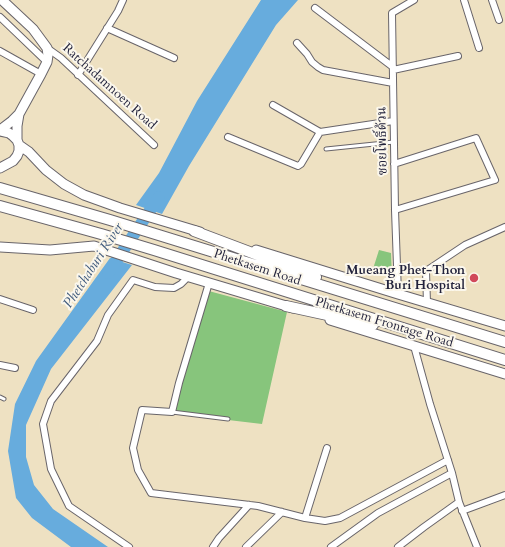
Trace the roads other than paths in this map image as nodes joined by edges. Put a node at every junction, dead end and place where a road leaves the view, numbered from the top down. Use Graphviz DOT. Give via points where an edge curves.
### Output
graph roads {
  1 [pos="2,0"];
  2 [pos="122,0"];
  3 [pos="414,0"];
  4 [pos="464,0"];
  5 [pos="492,0"];
  6 [pos="315,8"];
  7 [pos="0,16"];
  8 [pos="498,20"];
  9 [pos="107,28"];
  10 [pos="298,43"];
  11 [pos="47,48"];
  12 [pos="479,48"];
  13 [pos="0,51"];
  14 [pos="458,56"];
  15 [pos="174,58"];
  16 [pos="47,62"];
  17 [pos="393,68"];
  18 [pos="42,74"];
  19 [pos="78,75"];
  20 [pos="393,83"];
  21 [pos="273,105"];
  22 [pos="19,114"];
  23 [pos="393,121"];
  24 [pos="0,131"];
  25 [pos="320,132"];
  26 [pos="228,137"];
  27 [pos="18,142"];
  28 [pos="394,142"];
  29 [pos="154,145"];
  30 [pos="326,148"];
  31 [pos="394,164"];
  32 [pos="0,168"];
  33 [pos="4,189"];
  34 [pos="1,206"];
  35 [pos="394,210"];
  36 [pos="505,227"];
  37 [pos="194,230"];
  38 [pos="0,247"];
  39 [pos="188,277"];
  40 [pos="209,283"];
  41 [pos="398,294"];
  42 [pos="0,299"];
  43 [pos="427,303"];
  44 [pos="286,306"];
  45 [pos="399,309"];
  46 [pos="33,310"];
  47 [pos="505,326"];
  48 [pos="433,338"];
  49 [pos="505,342"];
  50 [pos="414,346"];
  51 [pos="505,360"];
  52 [pos="0,365"];
  53 [pos="15,368"];
  54 [pos="505,374"];
  55 [pos="172,412"];
  56 [pos="228,419"];
  57 [pos="327,448"];
  58 [pos="448,460"];
  59 [pos="452,473"];
  60 [pos="505,495"];
  61 [pos="460,502"];
  62 [pos="249,505"];
  63 [pos="462,511"];
  64 [pos="282,512"];
  65 [pos="305,518"];
  66 [pos="129,547"];
  67 [pos="213,547"];
  68 [pos="246,547"];
  69 [pos="331,547"];
  70 [pos="398,547"];
  71 [pos="477,547"];
  1 -- 11 [label="main road, Ratchadamnoen Road" via="33,29"];
  2 -- 9 [label="street"];
  3 -- 17 [label="street, ซอยโพธิ์ด้วน" via="392,13"];
  4 -- 12 [label="street"];
  5 -- 8 [label="street"];
  6 -- 17 [label="street"];
  7 -- 16 [label="street"];
  9 -- 15 [label="street"];
  9 -- 19 [label="street"];
  10 -- 20 [label="street" via="318,68"];
  11 -- 16 [label="main road, Ratchadamnoen Road"];
  11 -- 19 [label="street, Ratchadamnoen Road"];
  13 -- 18 [label="street"];
  14 -- 17 [label="street"];
  16 -- 18 [label="main road, Ratchadamnoen Road"];
  17 -- 20 [label="street, ซอยโพธิ์ด้วน"];
  18 -- 22 [label="main road, Ratchadamnoen Road"];
  19 -- 29 [label="street, Ratchadamnoen Road"];
  20 -- 23 [label="street, ซอยโพธิ์ด้วน"];
  21 -- 25 [label="street"];
  22 -- 24 [label="main road, Ratchadamnoen Road"];
  22 -- 27 [label="main road, Ratchadamnoen Road"];
  23 -- 25 [label="street"];
  23 -- 28 [label="street, ซอยโพธิ์ด้วน"];
  24 -- 27 [label="main road" via="9,133"];
  25 -- 26 [label="street" via="298,166"];
  27 -- 32 [label="main road, Ratchadamnoen Road" via="17,156"];
  27 -- 37 [label="main road" via="46,170 84,195"];
  28 -- 30 [label="lane"];
  28 -- 31 [label="street, ซอยโพธิ์ด้วน"];
  31 -- 35 [label="street, ซอยโพธิ์ด้วน"];
  31 -- 35 [label="street" via="476,138 495,180"];
  33 -- 45 [label="highway, Phetkasem Road"];
  34 -- 48 [label="highway, Phetkasem Road" via="154,250"];
  35 -- 41 [label="street, ซอยโพธิ์ด้วน"];
  36 -- 43 [label="street" via="465,246 426,271"];
  37 -- 41 [label="main road"];
  37 -- 45 [label="highway"];
  38 -- 39 [label="main road, Phetkasem Frontage Road" via="50,250 94,246"];
  39 -- 40 [label="main road, Phetkasem Frontage Road"];
  39 -- 66 [label="street" via="174,288 155,287 133,280 108,315 97,341 51,400 43,424 51,469 69,506"];
  40 -- 44 [label="main road, Phetkasem Frontage Road"];
  40 -- 55 [label="street"];
  41 -- 43 [label="main road"];
  42 -- 46 [label="street"];
  43 -- 47 [label="main road"];
  44 -- 48 [label="highway"];
  44 -- 50 [label="main road, Phetkasem Frontage Road"];
  45 -- 49 [label="highway, Phetkasem Road"];
  48 -- 51 [label="highway, Phetkasem Road"];
  50 -- 54 [label="main road, Phetkasem Frontage Road"];
  50 -- 58 [label="street"];
  52 -- 53 [label="street"];
  55 -- 56 [label="lane"];
  55 -- 62 [label="street" via="142,410 133,448 138,470 151,493"];
  57 -- 65 [label="street"];
  58 -- 59 [label="street"];
  58 -- 65 [label="street" via="340,518 325,521"];
  59 -- 61 [label="street"];
  59 -- 69 [label="street" via="378,513"];
  60 -- 63 [label="street"];
  61 -- 63 [label="street"];
  61 -- 70 [label="street"];
  62 -- 64 [label="street"];
  62 -- 67 [label="street"];
  63 -- 71 [label="street"];
  64 -- 65 [label="street"];
  64 -- 68 [label="street"];
}
